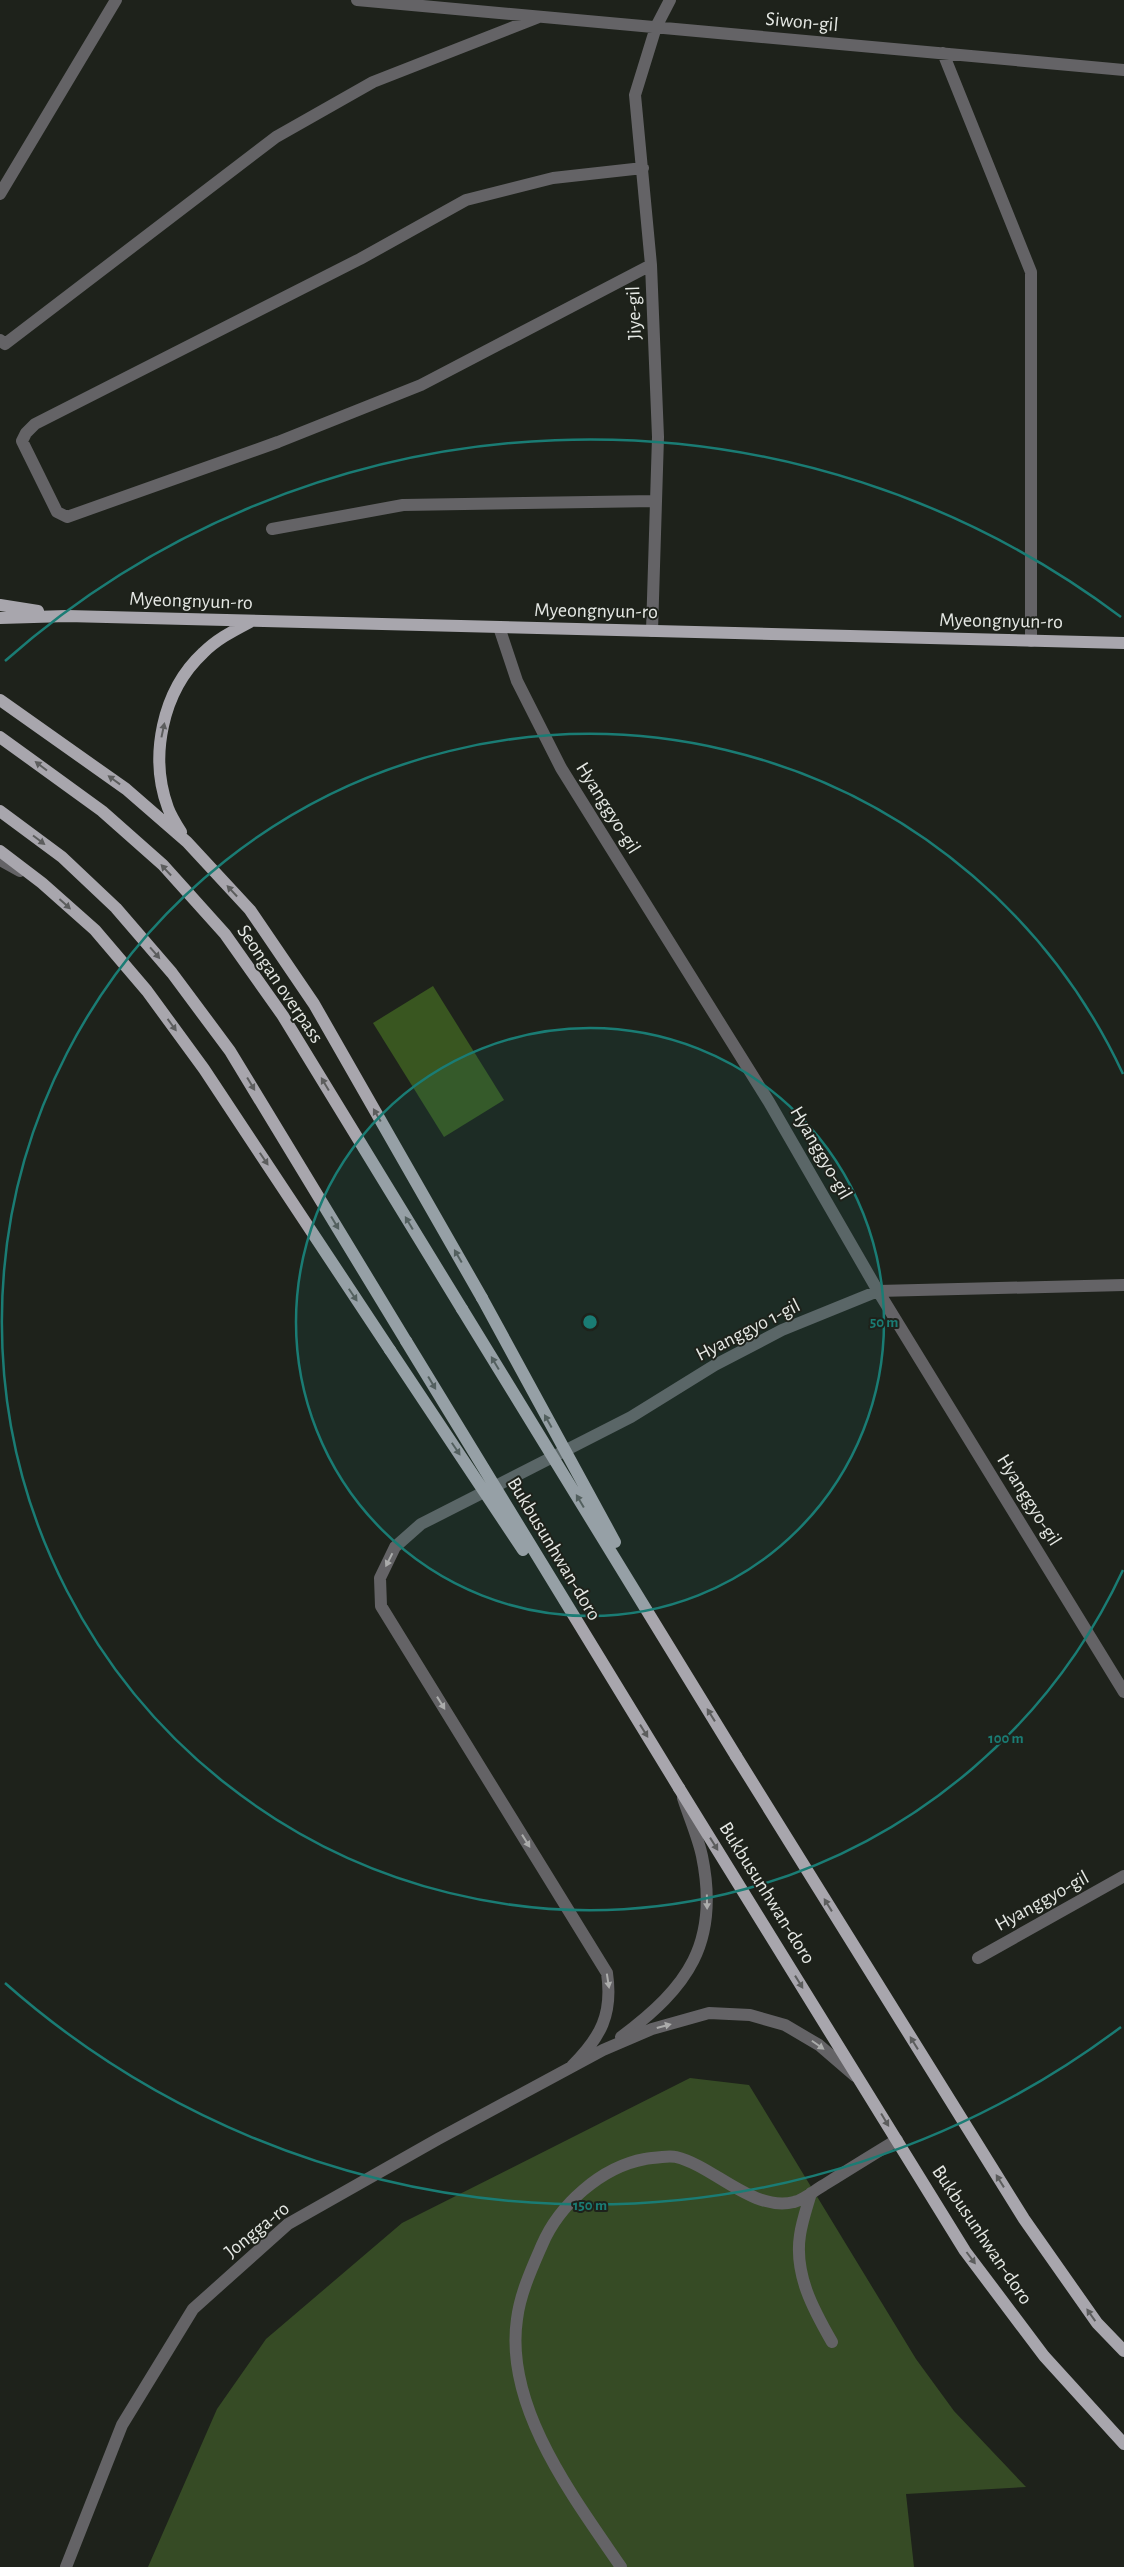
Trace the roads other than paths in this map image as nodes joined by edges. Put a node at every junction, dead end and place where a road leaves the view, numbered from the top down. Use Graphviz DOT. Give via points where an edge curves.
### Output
graph roads {
  1 [pos="116,0"];
  2 [pos="357,0"];
  3 [pos="670,0"];
  4 [pos="541,16"];
  5 [pos="656,27"];
  6 [pos="943,54"];
  7 [pos="1124,70"];
  8 [pos="643,168"];
  9 [pos="0,194"];
  10 [pos="651,265"];
  11 [pos="0,340"];
  12 [pos="656,502"];
  13 [pos="272,529"];
  14 [pos="0,605"];
  15 [pos="67,616"];
  16 [pos="0,618"];
  17 [pos="252,621"];
  18 [pos="499,627"];
  19 [pos="652,631"];
  20 [pos="1031,641"];
  21 [pos="1124,643"];
  22 [pos="0,700"];
  23 [pos="0,738"];
  24 [pos="0,811"];
  25 [pos="187,842"];
  26 [pos="0,851"];
  27 [pos="0,860"];
  28 [pos="42,883"];
  29 [pos="1124,1285"];
  30 [pos="878,1291"];
  31 [pos="689,1679"];
  32 [pos="1124,1692"];
  33 [pos="632,1712"];
  34 [pos="679,1788"];
  35 [pos="1124,1876"];
  36 [pos="978,1958"];
  37 [pos="603,2050"];
  38 [pos="572,2066"];
  39 [pos="860,2080"];
  40 [pos="897,2140"];
  41 [pos="811,2193"];
  42 [pos="832,2342"];
  43 [pos="1124,2351"];
  44 [pos="1124,2444"];
  45 [pos="66,2567"];
  46 [pos="621,2567"];
  1 -- 9 [label="street"];
  2 -- 4 [label="street, Siwon-gil"];
  3 -- 5 [label="street, Jiye-gil"];
  4 -- 5 [label="street, Siwon-gil"];
  4 -- 11 [label="street" via="373,82 276,137 5,344"];
  5 -- 6 [label="street, Siwon-gil"];
  5 -- 8 [label="street, Jiye-gil" via="635,94"];
  6 -- 7 [label="street, Siwon-gil"];
  6 -- 20 [label="street" via="1031,272"];
  8 -- 10 [label="street, Jiye-gil"];
  8 -- 10 [label="street" via="553,178 466,200 360,259 35,424 22,441 57,512 67,517 278,442 421,385"];
  10 -- 12 [label="street, Jiye-gil" via="658,438"];
  12 -- 13 [label="street" via="403,505"];
  12 -- 19 [label="street, Jiye-gil"];
  14 -- 15 [label="main road"];
  15 -- 16 [label="main road"];
  15 -- 17 [label="main road, Myeongnyun-ro"];
  17 -- 18 [label="main road, Myeongnyun-ro"];
  25 -- 17 [label="main road, one-way" via="168,810 159,778 158,750 165,718 184,676 202,653 224,635"];
  18 -- 19 [label="main road, Myeongnyun-ro"];
  18 -- 30 [label="street, Hyanggyo-gil" via="516,681 561,768 769,1102"];
  19 -- 20 [label="main road, Myeongnyun-ro"];
  20 -- 21 [label="main road, Myeongnyun-ro"];
  25 -- 22 [label="main road, one-way" via="126,790"];
  31 -- 23 [label="main road, Seongan overpass, one-way, bridge" via="283,1016 225,934 163,865 109,817"];
  24 -- 33 [label="main road, Bukbusunhwan-doro, one-way, bridge" via="62,857 103,895 172,973 230,1051"];
  31 -- 25 [label="main road, one-way, bridge" via="482,1298 314,1004 250,910"];
  26 -- 28 [label="main road"];
  27 -- 28 [label="street"];
  28 -- 33 [label="main road, one-way, bridge" via="95,930 147,991 204,1069"];
  29 -- 30 [label="street, Hyanggyo 1-gil"];
  30 -- 32 [label="street, Hyanggyo-gil"];
  30 -- 38 [label="street, Hyanggyo 1-gil, one-way" via="782,1330 714,1365 631,1417 422,1524 395,1547 380,1578 381,1606 606,1972 610,1993 607,2015 589,2049"];
  43 -- 31 [label="main road, one-way, bridge" via="1097,2323 1024,2219"];
  33 -- 34 [label="main road, Bukbusunhwan-doro, one-way, bridge"];
  34 -- 37 [label="street, one-way" via="702,1855 709,1903 704,1938 687,1976 648,2017"];
  34 -- 39 [label="main road, Bukbusunhwan-doro, one-way"];
  35 -- 36 [label="street, Hyanggyo-gil"];
  37 -- 38 [label="street, Jongga-ro"];
  37 -- 39 [label="street, one-way" via="652,2029 709,2013 750,2014 785,2025 819,2045"];
  38 -- 45 [label="street, Jongga-ro" via="288,2224 193,2309 122,2425"];
  39 -- 40 [label="main road, Bukbusunhwan-doro, one-way"];
  40 -- 41 [label="street"];
  40 -- 44 [label="main road, Bukbusunhwan-doro, one-way" via="965,2251 1044,2356"];
  41 -- 42 [label="street" via="800,2236 800,2268 810,2302"];
  41 -- 46 [label="street" via="794,2202 767,2201 675,2156 644,2159 600,2177 565,2206 547,2232 517,2318 516,2368 540,2440"];
}
